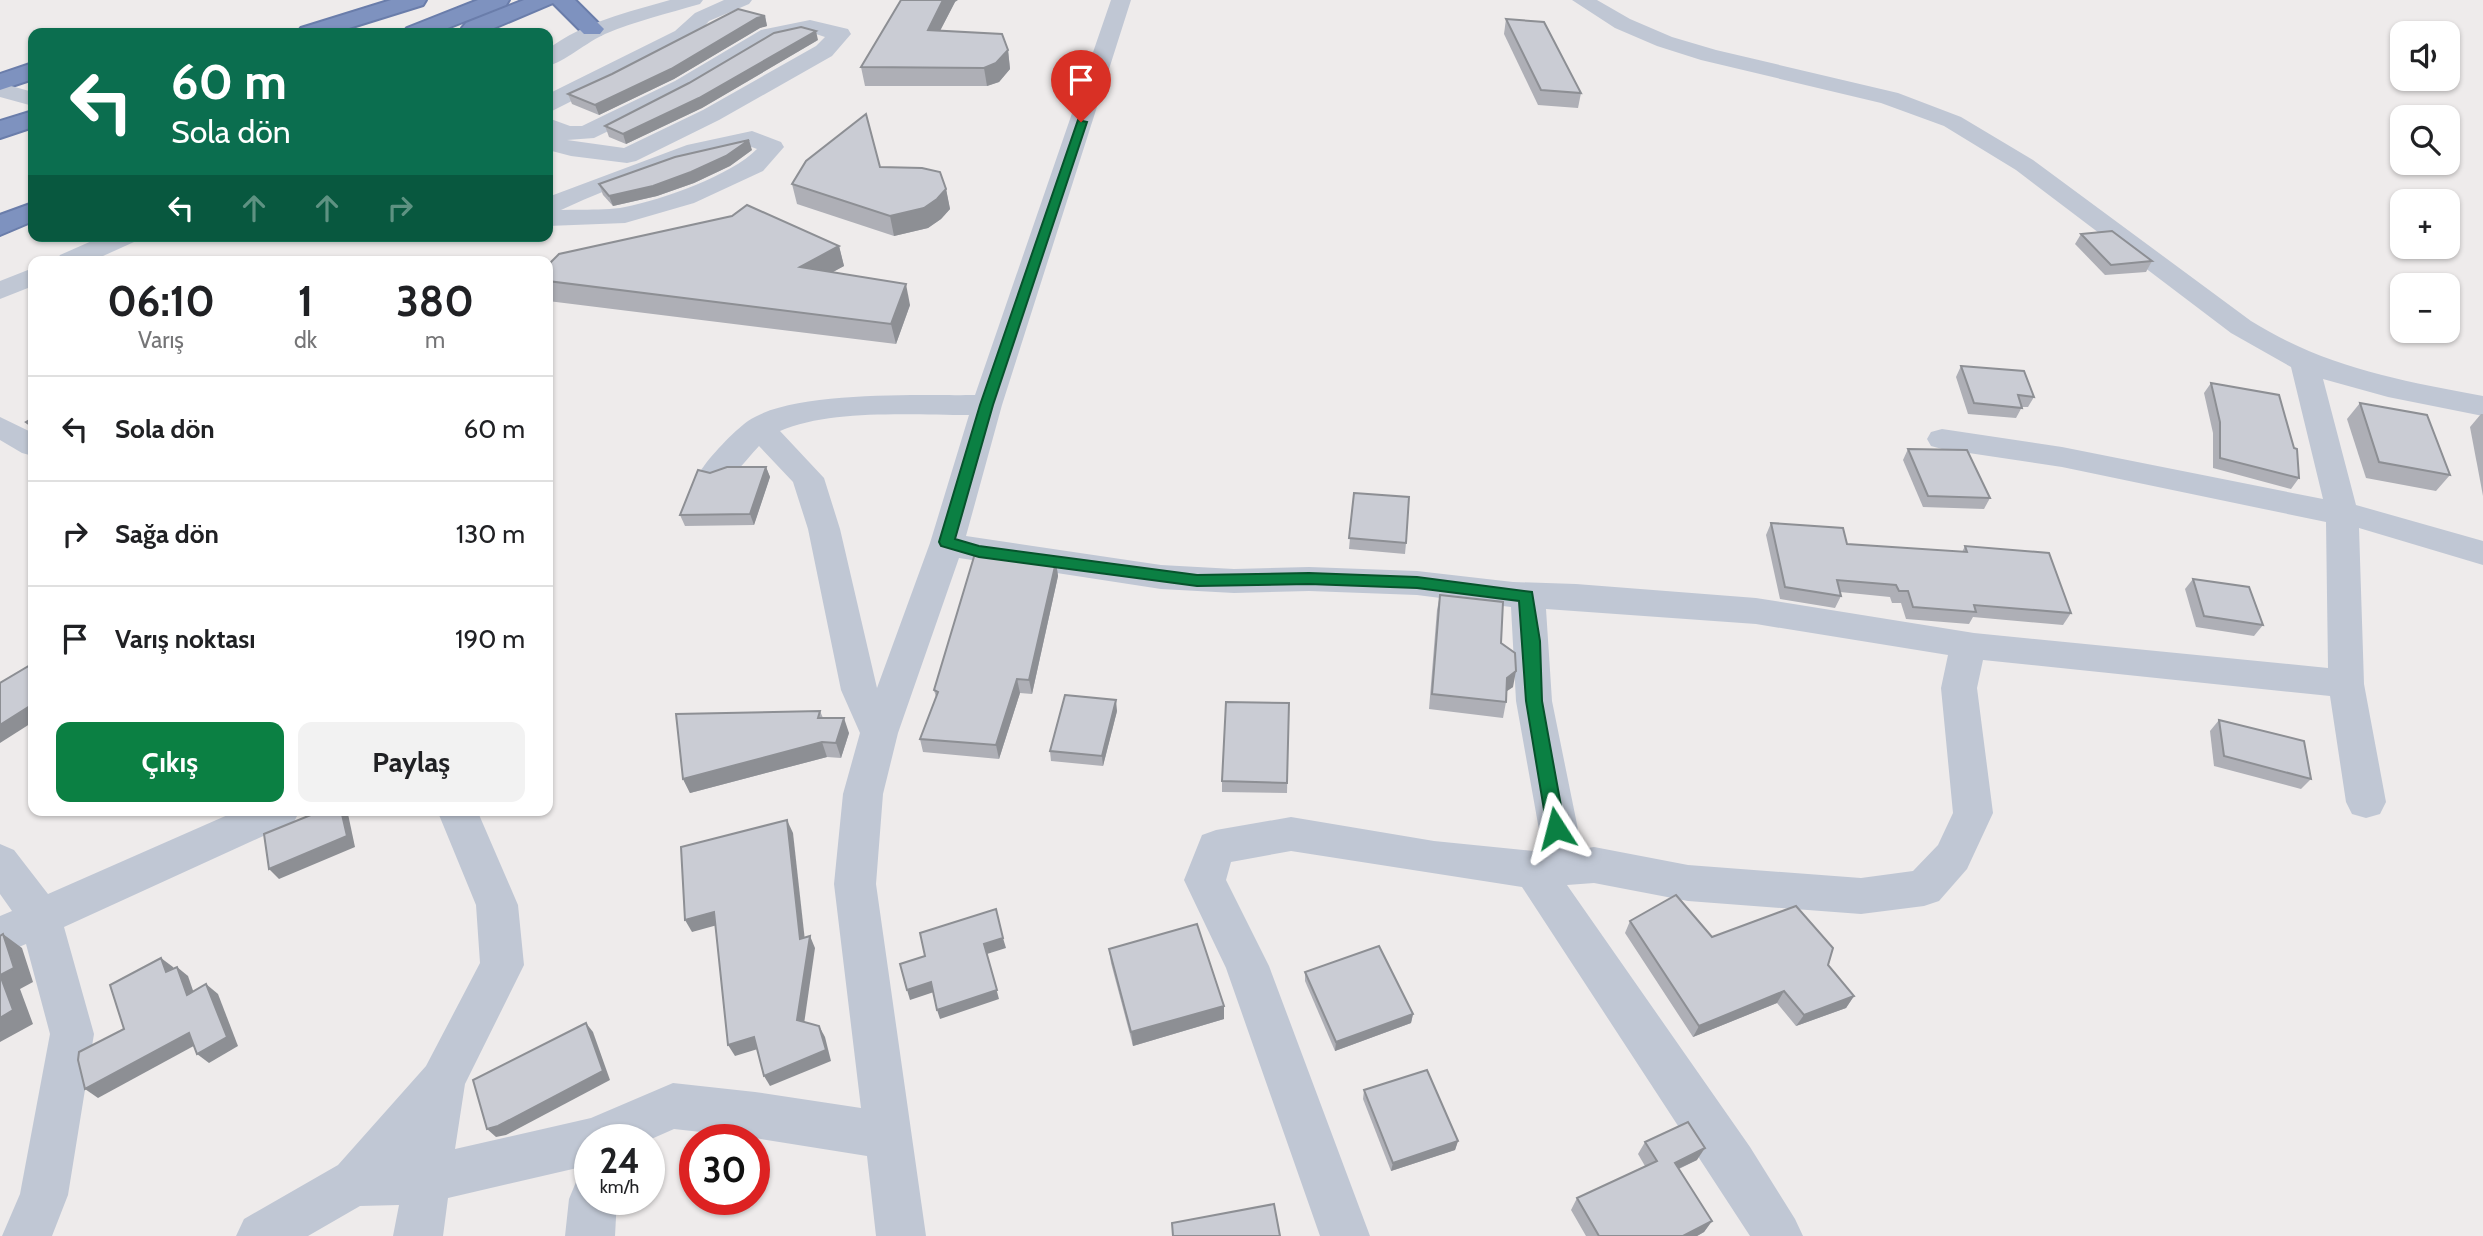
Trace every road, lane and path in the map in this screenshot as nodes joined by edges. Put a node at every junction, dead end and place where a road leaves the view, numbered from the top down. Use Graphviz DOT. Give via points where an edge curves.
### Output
graph roads {
  1 [pos="415,0"];
  2 [pos="498,0"];
  3 [pos="544,0"];
  4 [pos="562,0"];
  5 [pos="693,0"];
  6 [pos="742,0"];
  7 [pos="1121,0"];
  8 [pos="1582,0"];
  9 [pos="325,28"];
  10 [pos="428,28"];
  11 [pos="474,28"];
  12 [pos="592,29"];
  13 [pos="553,55"];
  14 [pos="786,72"];
  15 [pos="28,73"];
  16 [pos="0,83"];
  17 [pos="0,90"];
  18 [pos="553,100"];
  19 [pos="28,111"];
  20 [pos="28,115"];
  21 [pos="553,127"];
  22 [pos="0,130"];
  23 [pos="553,144"];
  24 [pos="28,188"];
  25 [pos="553,193"];
  26 [pos="0,199"];
  27 [pos="553,204"];
  28 [pos="28,212"];
  29 [pos="553,218"];
  30 [pos="0,224"];
  31 [pos="112,242"];
  32 [pos="80,256"];
  33 [pos="28,278"];
  34 [pos="0,291"];
  35 [pos="2305,365"];
  36 [pos="987,405"];
  37 [pos="2483,406"];
  38 [pos="0,427"];
  39 [pos="759,428"];
  40 [pos="1942,439"];
  41 [pos="28,443"];
  42 [pos="716,472"];
  43 [pos="2342,512"];
  44 [pos="947,542"];
  45 [pos="2483,553"];
  46 [pos="1527,596"];
  47 [pos="1974,646"];
  48 [pos="2346,684"];
  49 [pos="879,733"];
  50 [pos="2366,802"];
  51 [pos="266,816"];
  52 [pos="460,816"];
  53 [pos="0,862"];
  54 [pos="1550,870"];
  55 [pos="40,916"];
  56 [pos="0,936"];
  57 [pos="442,1082"];
  58 [pos="632,1124"];
  59 [pos="888,1136"];
  60 [pos="574,1145"];
  61 [pos="425,1180"];
  62 [pos="355,1182"];
  63 [pos="592,1215"];
  64 [pos="27,1236"];
  65 [pos="261,1236"];
  66 [pos="418,1236"];
  67 [pos="590,1236"];
  68 [pos="901,1236"];
  69 [pos="1345,1236"];
  70 [pos="1778,1236"];
  1 -- 9 [label="highway"];
  2 -- 10 [label="highway"];
  3 -- 11 [label="highway"];
  4 -- 12 [label="highway"];
  5 -- 12 [label="street"];
  6 -- 18 [label="street" via="702,17 682,36"];
  7 -- 36 [label="street"];
  8 -- 35 [label="street" via="1638,30 1699,52 1905,103 1956,122 2003,149 2259,340"];
  12 -- 13 [label="street"];
  14 -- 21 [label="street" via="824,51 840,34 810,26 769,35 683,86 586,133"];
  14 -- 23 [label="street" via="627,156"];
  14 -- 25 [label="street" via="779,92 752,116 696,143"];
  15 -- 16 [label="highway"];
  17 -- 19 [label="street"];
  20 -- 22 [label="highway"];
  24 -- 26 [label="highway"];
  27 -- 29 [label="street" via="696,150 752,138 772,147 754,166 685,198 625,215"];
  28 -- 30 [label="highway"];
  31 -- 32 [label="street"];
  33 -- 34 [label="street"];
  35 -- 37 [label="street" via="2371,384"];
  35 -- 43 [label="street"];
  36 -- 39 [label="street" via="862,406 789,415"];
  36 -- 44 [label="street"];
  38 -- 41 [label="street"];
  39 -- 42 [label="street"];
  39 -- 49 [label="street" via="808,478 824,529 859,690"];
  40 -- 43 [label="street" via="2062,457"];
  43 -- 45 [label="street"];
  43 -- 48 [label="street"];
  44 -- 46 [label="street" via="979,551 1197,580 1417,583"];
  44 -- 49 [label="street"];
  46 -- 47 [label="street" via="1756,611"];
  46 -- 54 [label="street"];
  47 -- 48 [label="street"];
  47 -- 54 [label="street" via="1963,661 1959,688 1973,813 1953,857 1924,888 1861,896 1688,883 1594,865"];
  48 -- 50 [label="street"];
  49 -- 59 [label="street" via="863,794 855,884"];
  51 -- 55 [label="street"];
  52 -- 57 [label="street" via="497,905 502,965"];
  53 -- 55 [label="street"];
  54 -- 69 [label="street" via="1434,858 1291,834 1216,847 1205,880 1247,966"];
  54 -- 70 [label="street"];
  55 -- 56 [label="street"];
  55 -- 64 [label="street" via="72,1034 44,1195"];
  57 -- 61 [label="street"];
  57 -- 62 [label="street"];
  58 -- 59 [label="street" via="673,1106"];
  59 -- 68 [label="street"];
  60 -- 61 [label="street"];
  61 -- 62 [label="street"];
  61 -- 66 [label="street"];
  62 -- 65 [label="street"];
  63 -- 67 [label="street"];
}
